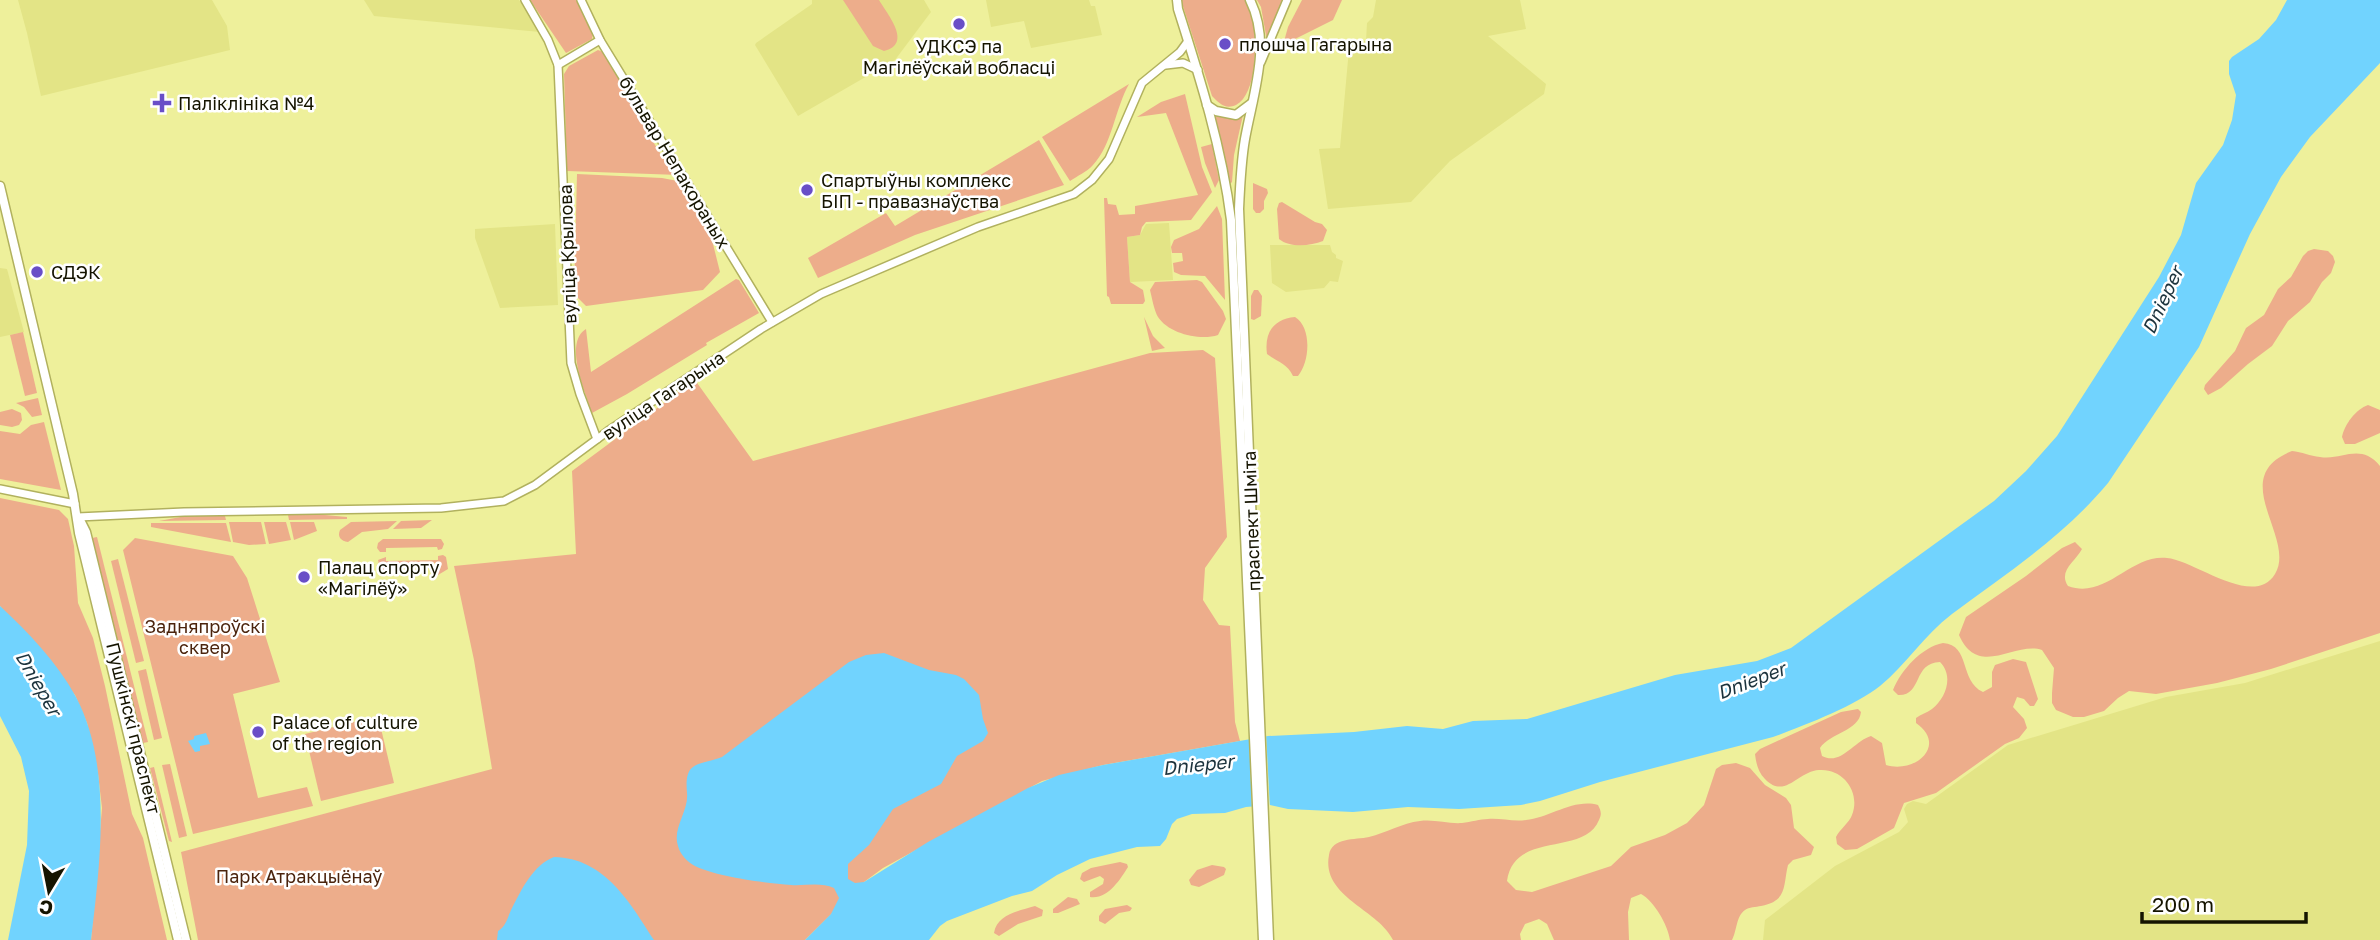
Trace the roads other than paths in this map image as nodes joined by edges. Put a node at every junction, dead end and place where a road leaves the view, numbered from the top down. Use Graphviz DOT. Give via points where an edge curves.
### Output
graph roads {
  1 [pos="525,0"];
  2 [pos="581,0"];
  3 [pos="1250,0"];
  4 [pos="1287,0"];
  5 [pos="1177,3"];
  6 [pos="600,40"];
  7 [pos="1188,41"];
  8 [pos="1261,63"];
  9 [pos="558,65"];
  10 [pos="1162,66"];
  11 [pos="1198,70"];
  12 [pos="1252,103"];
  13 [pos="1207,105"];
  14 [pos="0,186"];
  15 [pos="772,322"];
  16 [pos="597,439"];
  17 [pos="0,489"];
  18 [pos="75,504"];
  19 [pos="78,517"];
  20 [pos="1252,617"];
  21 [pos="1262,869"];
  22 [pos="178,940"];
  23 [pos="186,940"];
  24 [pos="1263,940"];
  25 [pos="1269,940"];
  1 -- 9 [label="main road"];
  2 -- 6 [label="main road, бульвар Непакораных"];
  3 -- 8 [label="main road, праспект Шміта"];
  4 -- 8 [label="main road"];
  5 -- 7 [label="main road, праспект Шміта"];
  6 -- 9 [label="main road"];
  6 -- 15 [label="main road, бульвар Непакораных"];
  7 -- 10 [label="main road, вуліца Гагарына"];
  7 -- 11 [label="main road, праспект Шміта"];
  8 -- 12 [label="main road, праспект Шміта"];
  9 -- 16 [label="main road, вуліца Крылова" via="571,363"];
  10 -- 11 [label="main road" via="1183,63"];
  10 -- 15 [label="main road, вуліца Гагарына" via="1142,83 1109,159 1074,194 978,227 821,294"];
  11 -- 13 [label="main road, праспект Шміта"];
  12 -- 13 [label="main road" via="1236,115"];
  12 -- 20 [label="main road, праспект Шміта" via="1239,209"];
  13 -- 20 [label="main road, праспект Шміта" via="1231,220"];
  14 -- 18 [label="main road, Пушкінскі праспект"];
  15 -- 16 [label="main road, вуліца Гагарына"];
  16 -- 19 [label="main road, вуліца Гагарына" via="520,494 477,506"];
  17 -- 18 [label="main road"];
  18 -- 19 [label="main road, Пушкінскі праспект"];
  19 -- 22 [label="main road, Пушкінскі праспект"];
  19 -- 23 [label="main road, Пушкінскі праспект" via="86,531"];
  20 -- 21 [label="main road, праспект Шміта"];
  21 -- 24 [label="main road, праспект Шміта"];
  21 -- 25 [label="main road, праспект Шміта"];
}
